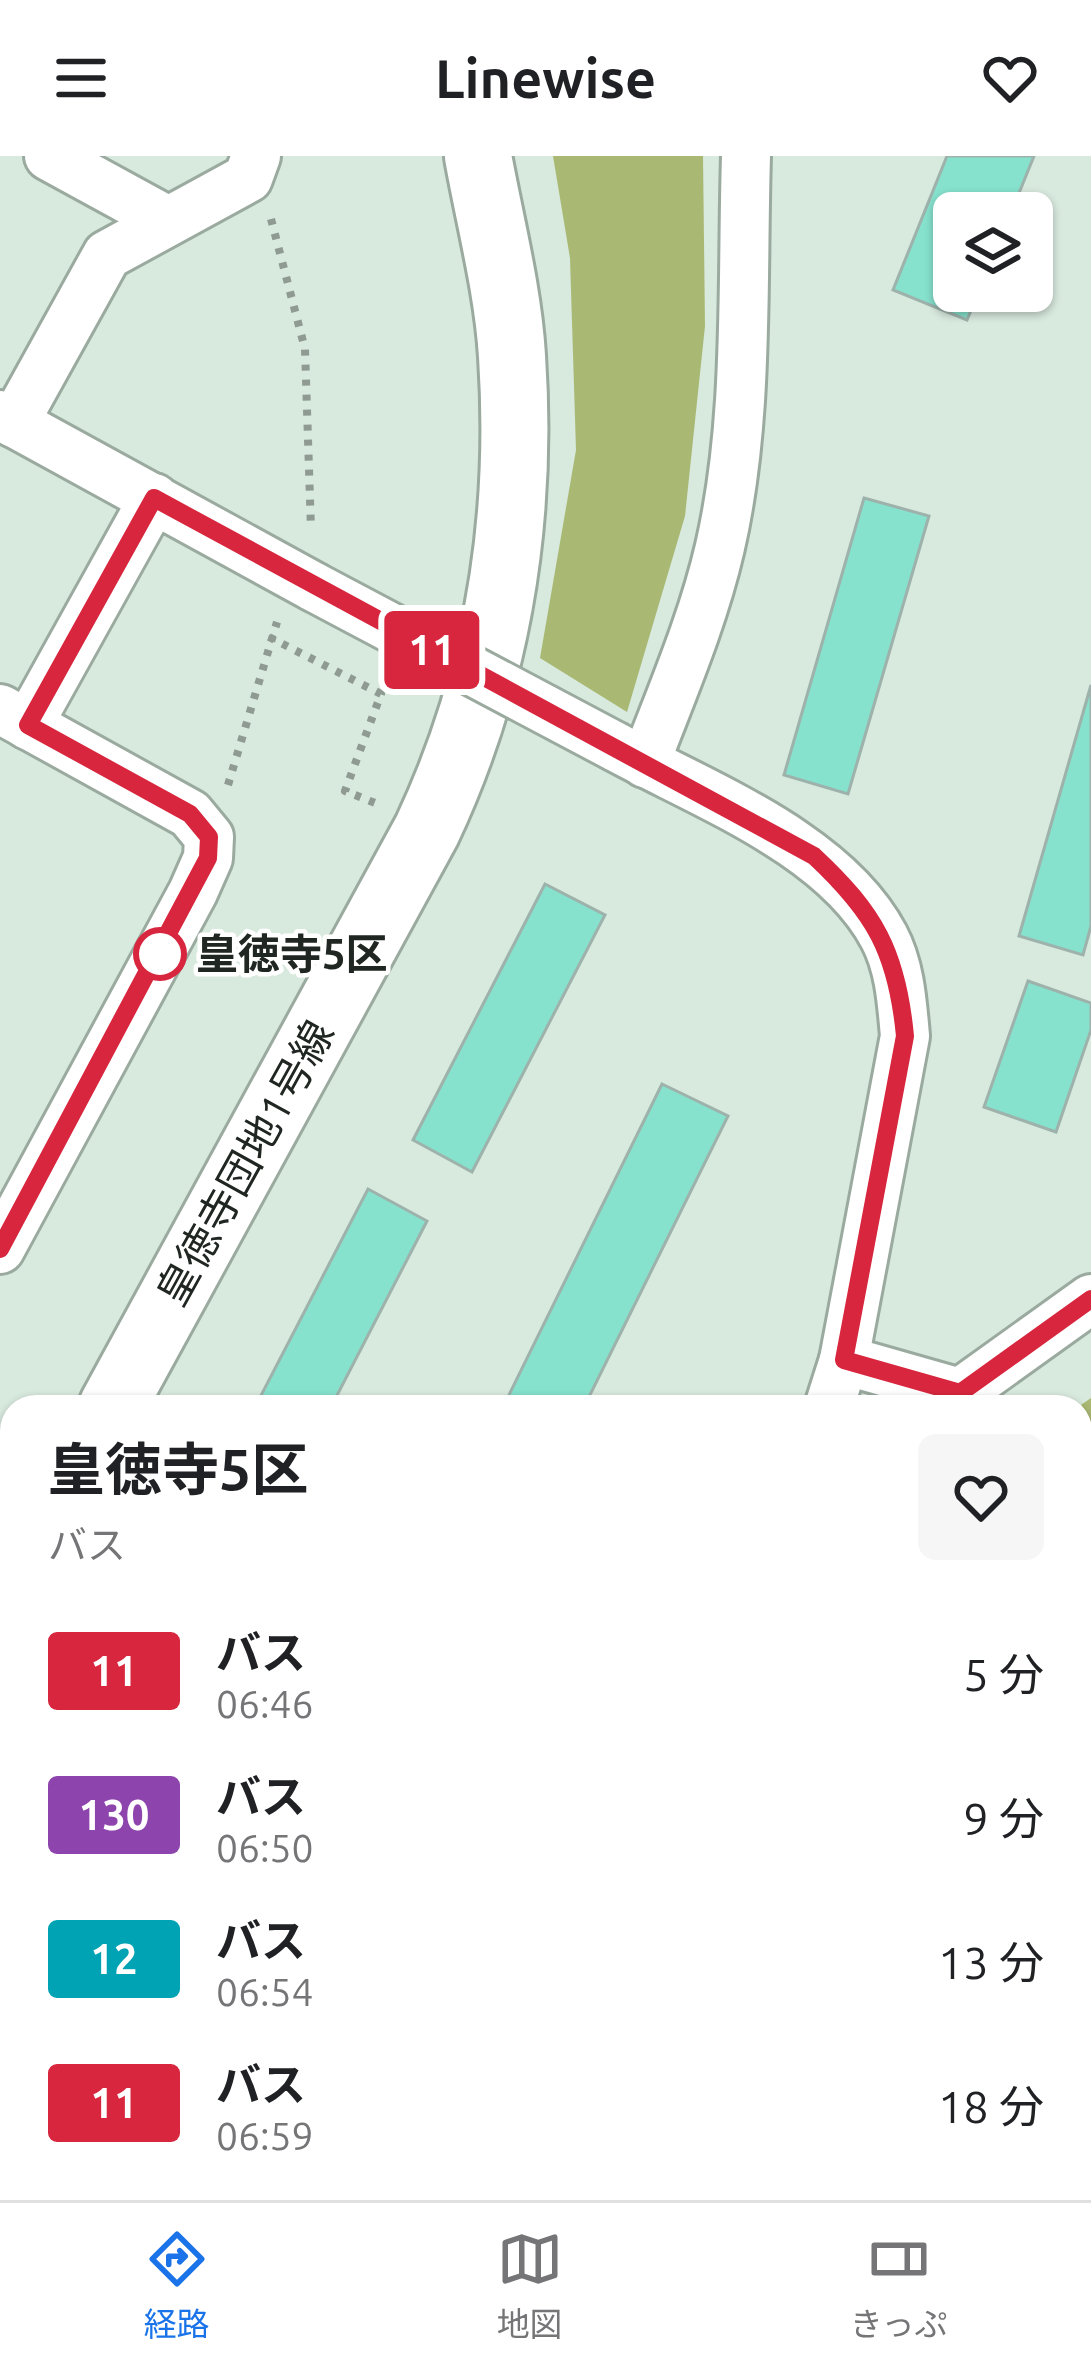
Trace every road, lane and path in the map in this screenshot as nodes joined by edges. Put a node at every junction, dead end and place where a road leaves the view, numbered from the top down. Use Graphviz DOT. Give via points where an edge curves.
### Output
graph roads {
  1 [pos="49,156"];
  2 [pos="256,156"];
  3 [pos="478,156"];
  4 [pos="746,156"];
  5 [pos="168,221"];
  6 [pos="7,419"];
  7 [pos="154,498"];
  8 [pos="269,637"];
  9 [pos="14,717"];
  10 [pos="630,755"];
  11 [pos="376,804"];
  12 [pos="0,1249"];
  13 [pos="1091,1299"];
  14 [pos="844,1360"];
  15 [pos="119,1395"];
  16 [pos="833,1395"];
  1 -- 5 [label="street"];
  2 -- 5 [label="street" via="248,178"];
  3 -- 15 [label="street, 皇徳寺団地1号線" via="512,352 515,495 496,645 464,752 427,830"];
  4 -- 10 [label="street" via="730,490 703,609"];
  5 -- 6 [label="street" via="107,255"];
  6 -- 7 [label="street"];
  7 -- 9 [label="street"];
  7 -- 10 [label="street, bridge"];
  8 -- 11 [label="path" via="381,694 345,791"];
  9 -- 12 [label="street" via="190,814 209,837 208,858"];
  10 -- 14 [label="street" via="814,856 885,938 905,1036"];
  13 -- 14 [label="street" via="960,1393"];
  14 -- 16 [label="street"];
}
